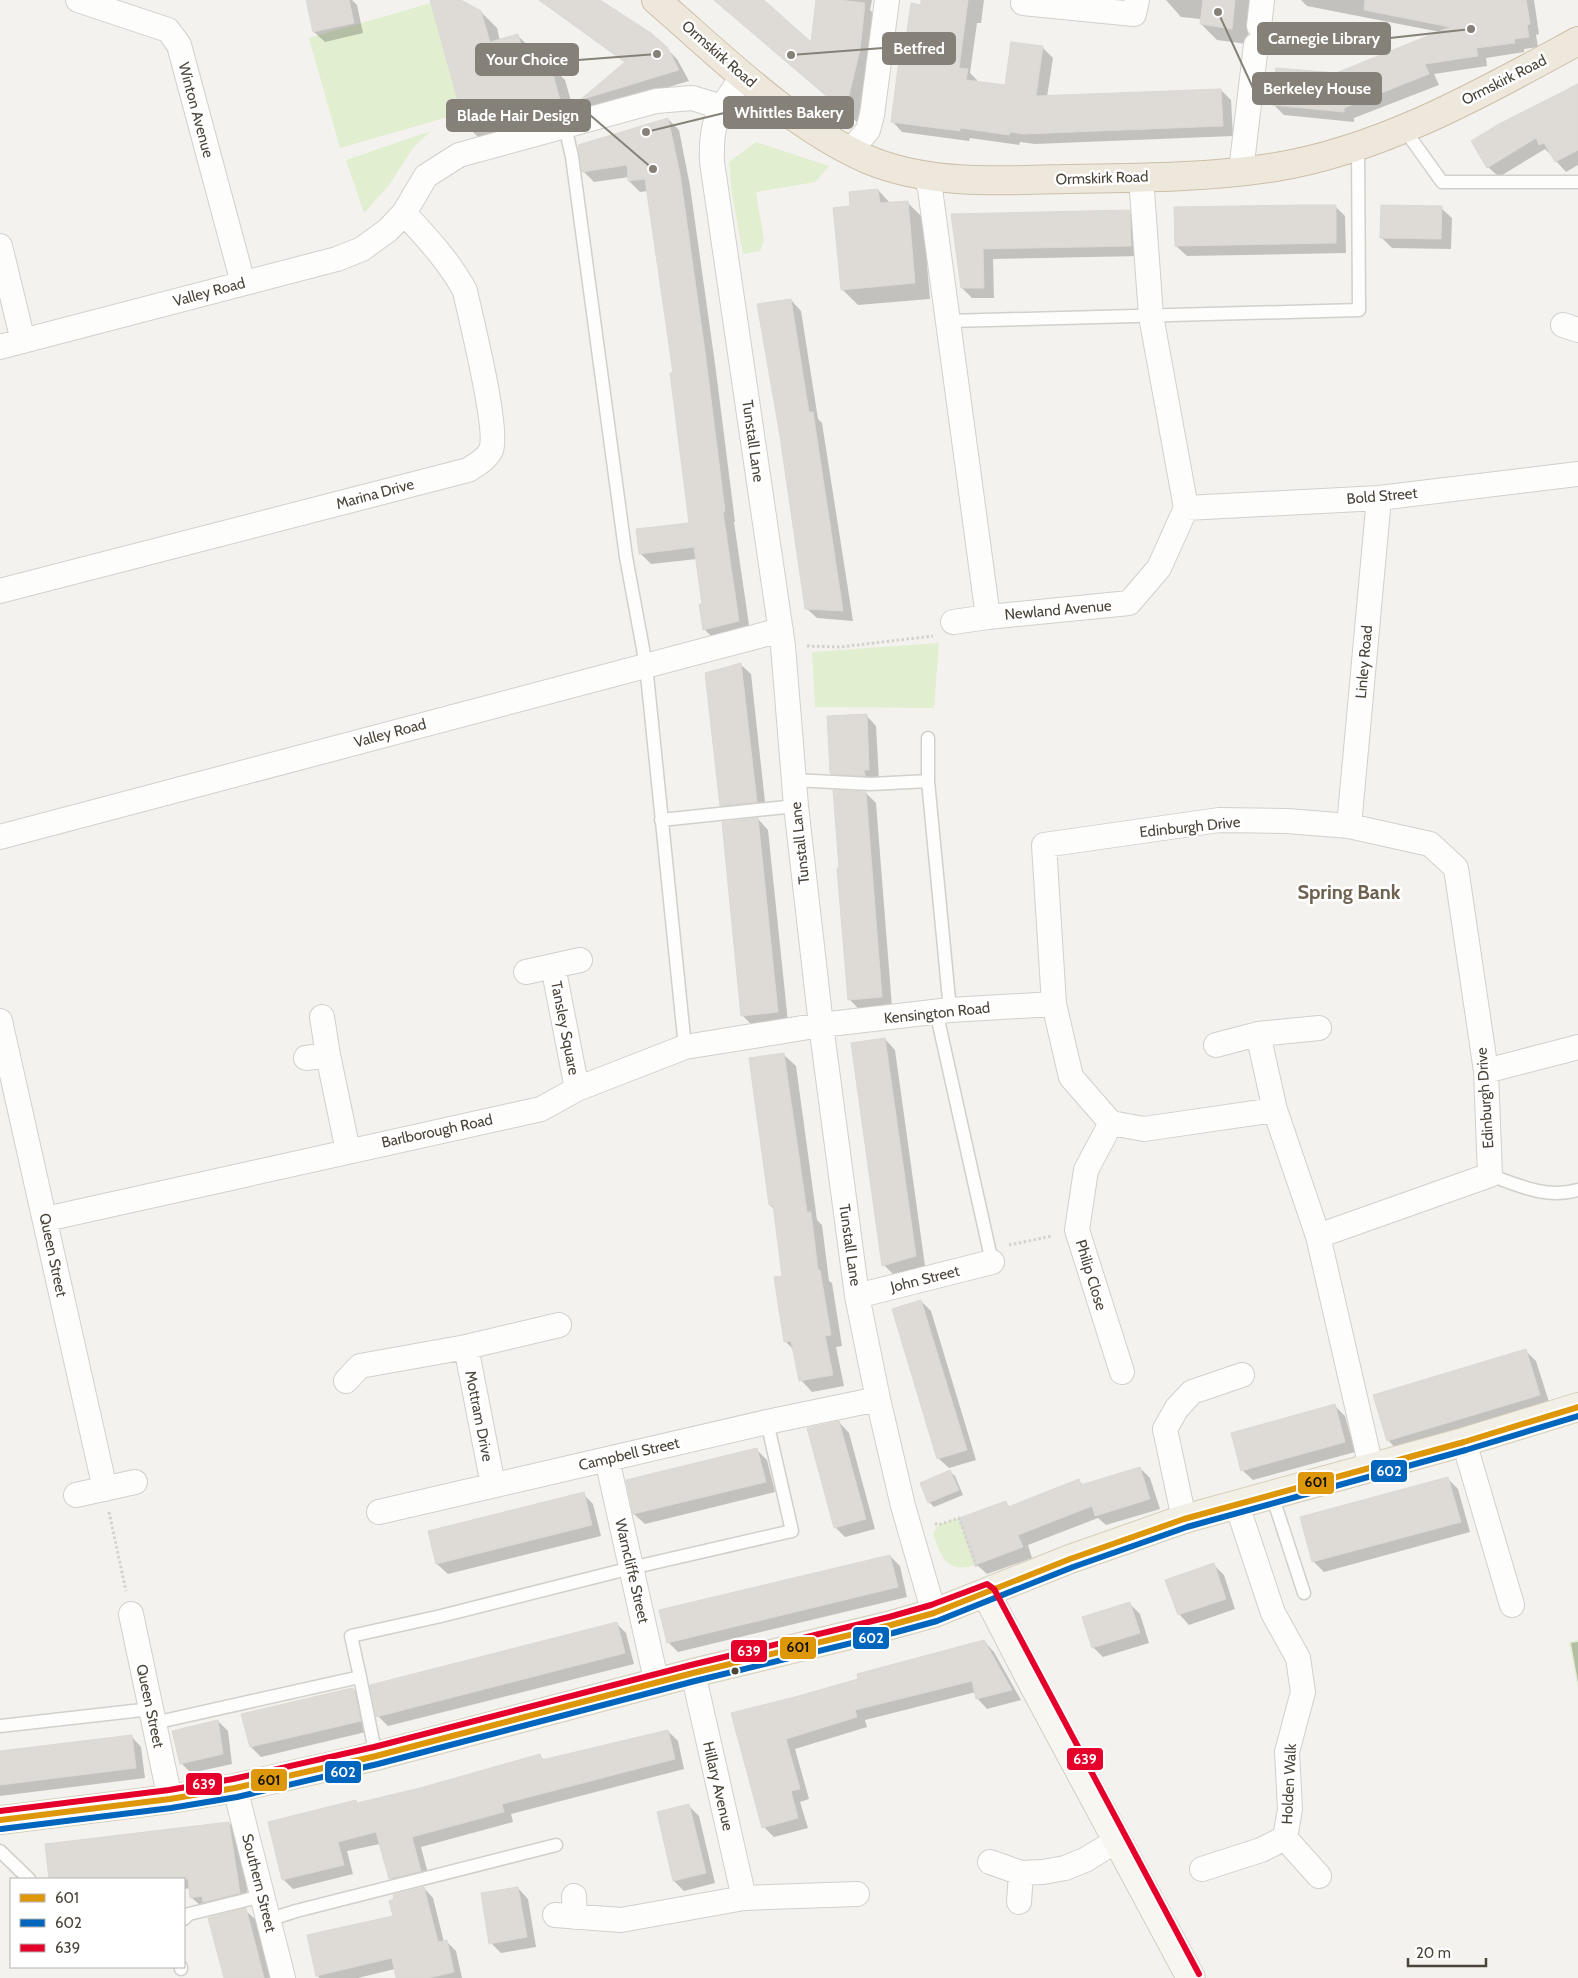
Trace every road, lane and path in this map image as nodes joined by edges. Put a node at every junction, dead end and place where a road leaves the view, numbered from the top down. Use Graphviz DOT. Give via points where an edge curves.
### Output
graph roads {
  1 [pos="78,0"];
  2 [pos="656,0"];
  3 [pos="887,0"];
  4 [pos="1137,0"];
  5 [pos="1262,0"];
  6 [pos="1023,3"];
  7 [pos="1578,41"];
  8 [pos="744,75"];
  9 [pos="722,107"];
  10 [pos="564,126"];
  11 [pos="1404,129"];
  12 [pos="1358,146"];
  13 [pos="850,151"];
  14 [pos="1240,172"];
  15 [pos="924,174"];
  16 [pos="1141,178"];
  17 [pos="1578,182"];
  18 [pos="404,213"];
  19 [pos="0,246"];
  20 [pos="243,284"];
  21 [pos="1151,316"];
  22 [pos="948,320"];
  23 [pos="23,341"];
  24 [pos="0,347"];
  25 [pos="1578,474"];
  26 [pos="1379,498"];
  27 [pos="1186,508"];
  28 [pos="0,591"];
  29 [pos="988,617"];
  30 [pos="953,622"];
  31 [pos="782,638"];
  32 [pos="646,665"];
  33 [pos="928,738"];
  34 [pos="794,780"];
  35 [pos="928,781"];
  36 [pos="796,806"];
  37 [pos="661,820"];
  38 [pos="1349,826"];
  39 [pos="0,837"];
  40 [pos="580,960"];
  41 [pos="553,966"];
  42 [pos="526,972"];
  43 [pos="1054,1004"];
  44 [pos="943,1010"];
  45 [pos="322,1016"];
  46 [pos="0,1021"];
  47 [pos="821,1025"];
  48 [pos="1319,1028"];
  49 [pos="1258,1034"];
  50 [pos="1216,1045"];
  51 [pos="685,1047"];
  52 [pos="1578,1047"];
  53 [pos="1486,1071"];
  54 [pos="577,1089"];
  55 [pos="1275,1110"];
  56 [pos="1111,1123"];
  57 [pos="348,1151"];
  58 [pos="1490,1176"];
  59 [pos="1578,1190"];
  60 [pos="46,1219"];
  61 [pos="1077,1230"];
  62 [pos="1318,1236"];
  63 [pos="991,1256"];
  64 [pos="857,1296"];
  65 [pos="558,1325"];
  66 [pos="466,1347"];
  67 [pos="353,1366"];
  68 [pos="1122,1372"];
  69 [pos="1242,1375"];
  70 [pos="878,1399"];
  71 [pos="1578,1407"];
  72 [pos="767,1422"];
  73 [pos="1464,1442"];
  74 [pos="607,1459"];
  75 [pos="1371,1467"];
  76 [pos="135,1482"];
  77 [pos="493,1485"];
  78 [pos="105,1489"];
  79 [pos="76,1495"];
  80 [pos="1272,1495"];
  81 [pos="1237,1505"];
  82 [pos="903,1506"];
  83 [pos="379,1512"];
  84 [pos="1184,1519"];
  85 [pos="632,1568"];
  86 [pos="986,1593"];
  87 [pos="1304,1593"];
  88 [pos="1512,1605"];
  89 [pos="934,1613"];
  90 [pos="131,1614"];
  91 [pos="693,1674"];
  92 [pos="360,1677"];
  93 [pos="657,1684"];
  94 [pos="152,1716"];
  95 [pos="0,1726"];
  96 [pos="376,1756"];
  97 [pos="235,1788"];
  98 [pos="170,1799"];
  99 [pos="0,1820"];
  100 [pos="1285,1838"];
  101 [pos="1116,1841"];
  102 [pos="556,1844"];
  103 [pos="0,1851"];
  104 [pos="990,1862"];
  105 [pos="1202,1869"];
  106 [pos="1021,1873"];
  107 [pos="1319,1876"];
  108 [pos="28,1878"];
  109 [pos="857,1894"];
  110 [pos="262,1896"];
  111 [pos="744,1898"];
  112 [pos="1018,1902"];
  113 [pos="568,1909"];
  114 [pos="185,1918"];
  115 [pos="268,1920"];
  116 [pos="283,1978"];
  117 [pos="1191,1978"];
  1 -- 20 [label="street, Winton Avenue" via="168,30 179,45"];
  2 -- 8 [label="highway, Ormskirk Road"];
  3 -- 13 [label="street" via="872,115 868,130"];
  4 -- 6 [label="street" via="1134,14"];
  5 -- 14 [label="street"];
  7 -- 11 [label="highway, Ormskirk Road"];
  8 -- 9 [label="street, Tunstall Lane"];
  8 -- 13 [label="highway, Ormskirk Road" via="779,106"];
  9 -- 10 [label="street, Valley Road" via="692,98 656,101"];
  9 -- 31 [label="street, Tunstall Lane" via="714,124 712,162"];
  10 -- 18 [label="street, Valley Road" via="459,155 426,176"];
  10 -- 32 [label="lane" via="572,157 626,557"];
  11 -- 12 [label="highway, Ormskirk Road"];
  11 -- 17 [label="lane" via="1442,182"];
  12 -- 14 [label="highway, Ormskirk Road" via="1318,158"];
  12 -- 21 [label="lane" via="1359,310"];
  13 -- 15 [label="highway, Ormskirk Road"];
  14 -- 16 [label="highway, Ormskirk Road"];
  15 -- 16 [label="highway, Ormskirk Road" via="1024,180"];
  15 -- 22 [label="street, Newland Avenue" via="930,189"];
  16 -- 21 [label="street"];
  18 -- 20 [label="street, Valley Road" via="362,249 338,259"];
  18 -- 28 [label="street, Marina Drive" via="442,255 465,291 494,438 490,451 481,462 468,470"];
  19 -- 23 [label="street"];
  20 -- 23 [label="street, Valley Road"];
  21 -- 22 [label="lane"];
  21 -- 27 [label="street"];
  22 -- 29 [label="street, Newland Avenue"];
  23 -- 24 [label="street, Valley Road"];
  25 -- 26 [label="street, Bold Street"];
  26 -- 27 [label="street, Bold Street"];
  26 -- 38 [label="street, Linley Road"];
  27 -- 29 [label="street, Newland Avenue" via="1159,568 1129,604"];
  29 -- 30 [label="street"];
  30 -- 31 [label="path" via="940,635 840,647"];
  31 -- 32 [label="street, Valley Road"];
  31 -- 34 [label="street, Tunstall Lane"];
  32 -- 37 [label="lane"];
  32 -- 39 [label="street, Valley Road"];
  33 -- 35 [label="lane"];
  34 -- 35 [label="lane" via="871,784"];
  34 -- 36 [label="street, Tunstall Lane"];
  35 -- 44 [label="lane"];
  36 -- 37 [label="lane"];
  36 -- 47 [label="street, Tunstall Lane"];
  37 -- 51 [label="lane"];
  38 -- 43 [label="street, Edinburgh Drive" via="1219,820 1044,845"];
  38 -- 53 [label="street, Edinburgh Drive" via="1430,844 1456,868"];
  40 -- 41 [label="street, Tansley Square"];
  41 -- 42 [label="street, Tansley Square"];
  41 -- 54 [label="street, Tansley Square"];
  43 -- 44 [label="street, Kensington Road"];
  43 -- 56 [label="street, Edinburgh Drive" via="1071,1078"];
  44 -- 47 [label="street, Kensington Road"];
  44 -- 63 [label="lane"];
  45 -- 57 [label="street" via="317,1057"];
  46 -- 60 [label="street, Queen Street"];
  47 -- 51 [label="street, Barlborough Road"];
  47 -- 64 [label="street, Tunstall Lane"];
  48 -- 49 [label="street"];
  49 -- 50 [label="street"];
  49 -- 55 [label="street"];
  51 -- 54 [label="street, Barlborough Road"];
  52 -- 53 [label="street"];
  53 -- 58 [label="street, Edinburgh Drive"];
  54 -- 57 [label="street, Barlborough Road" via="541,1109"];
  55 -- 56 [label="street" via="1144,1129"];
  55 -- 62 [label="street"];
  56 -- 61 [label="street, Philip Close" via="1086,1170"];
  57 -- 60 [label="street, Barlborough Road"];
  58 -- 59 [label="lane" via="1542,1192 1566,1194"];
  58 -- 62 [label="street"];
  60 -- 78 [label="street, Queen Street"];
  61 -- 63 [label="path"];
  61 -- 68 [label="street, Philip Close"];
  62 -- 75 [label="street"];
  63 -- 64 [label="street, John Street"];
  64 -- 70 [label="street, Tunstall Lane"];
  65 -- 66 [label="street"];
  66 -- 67 [label="street"];
  66 -- 77 [label="street, Mottram Drive"];
  69 -- 84 [label="street" via="1192,1392 1177,1408 1165,1429"];
  70 -- 72 [label="street, Campbell Street"];
  70 -- 82 [label="street, Tunstall Lane"];
  71 -- 73 [label="main road"];
  72 -- 74 [label="street, Campbell Street"];
  72 -- 85 [label="lane" via="792,1531"];
  73 -- 75 [label="main road"];
  73 -- 88 [label="street"];
  74 -- 77 [label="street, Campbell Street"];
  74 -- 85 [label="street, Warncliffe Street"];
  75 -- 80 [label="main road"];
  76 -- 78 [label="street"];
  77 -- 83 [label="street, Campbell Street"];
  78 -- 79 [label="street"];
  78 -- 90 [label="path"];
  80 -- 81 [label="main road"];
  80 -- 87 [label="lane"];
  81 -- 84 [label="main road"];
  81 -- 100 [label="street, Holden Walk" via="1272,1613 1298,1658 1303,1692 1287,1752 1290,1809"];
  82 -- 86 [label="path" via="938,1525 959,1518"];
  82 -- 89 [label="street, Tunstall Lane"];
  84 -- 86 [label="main road"];
  85 -- 92 [label="lane" via="351,1636"];
  85 -- 93 [label="street, Warncliffe Street"];
  86 -- 89 [label="main road"];
  86 -- 101 [label="street"];
  89 -- 91 [label="main road"];
  90 -- 94 [label="street, Queen Street"];
  91 -- 93 [label="main road"];
  91 -- 111 [label="street, Hillary Avenue"];
  92 -- 94 [label="lane"];
  92 -- 96 [label="lane"];
  93 -- 96 [label="main road"];
  94 -- 95 [label="lane"];
  94 -- 98 [label="street, Queen Street"];
  96 -- 97 [label="main road"];
  97 -- 98 [label="main road"];
  97 -- 110 [label="street, Southern Street"];
  98 -- 99 [label="main road"];
  100 -- 105 [label="street, Holden Walk" via="1261,1850"];
  100 -- 107 [label="street"];
  101 -- 106 [label="street" via="1065,1868"];
  101 -- 117 [label="street"];
  102 -- 115 [label="lane"];
  103 -- 108 [label="lane"];
  104 -- 106 [label="street"];
  106 -- 112 [label="street"];
  109 -- 111 [label="street"];
  110 -- 114 [label="lane" via="189,1914"];
  110 -- 115 [label="street, Southern Street"];
  111 -- 113 [label="street" via="621,1920"];
  115 -- 116 [label="street, Southern Street"];
}
